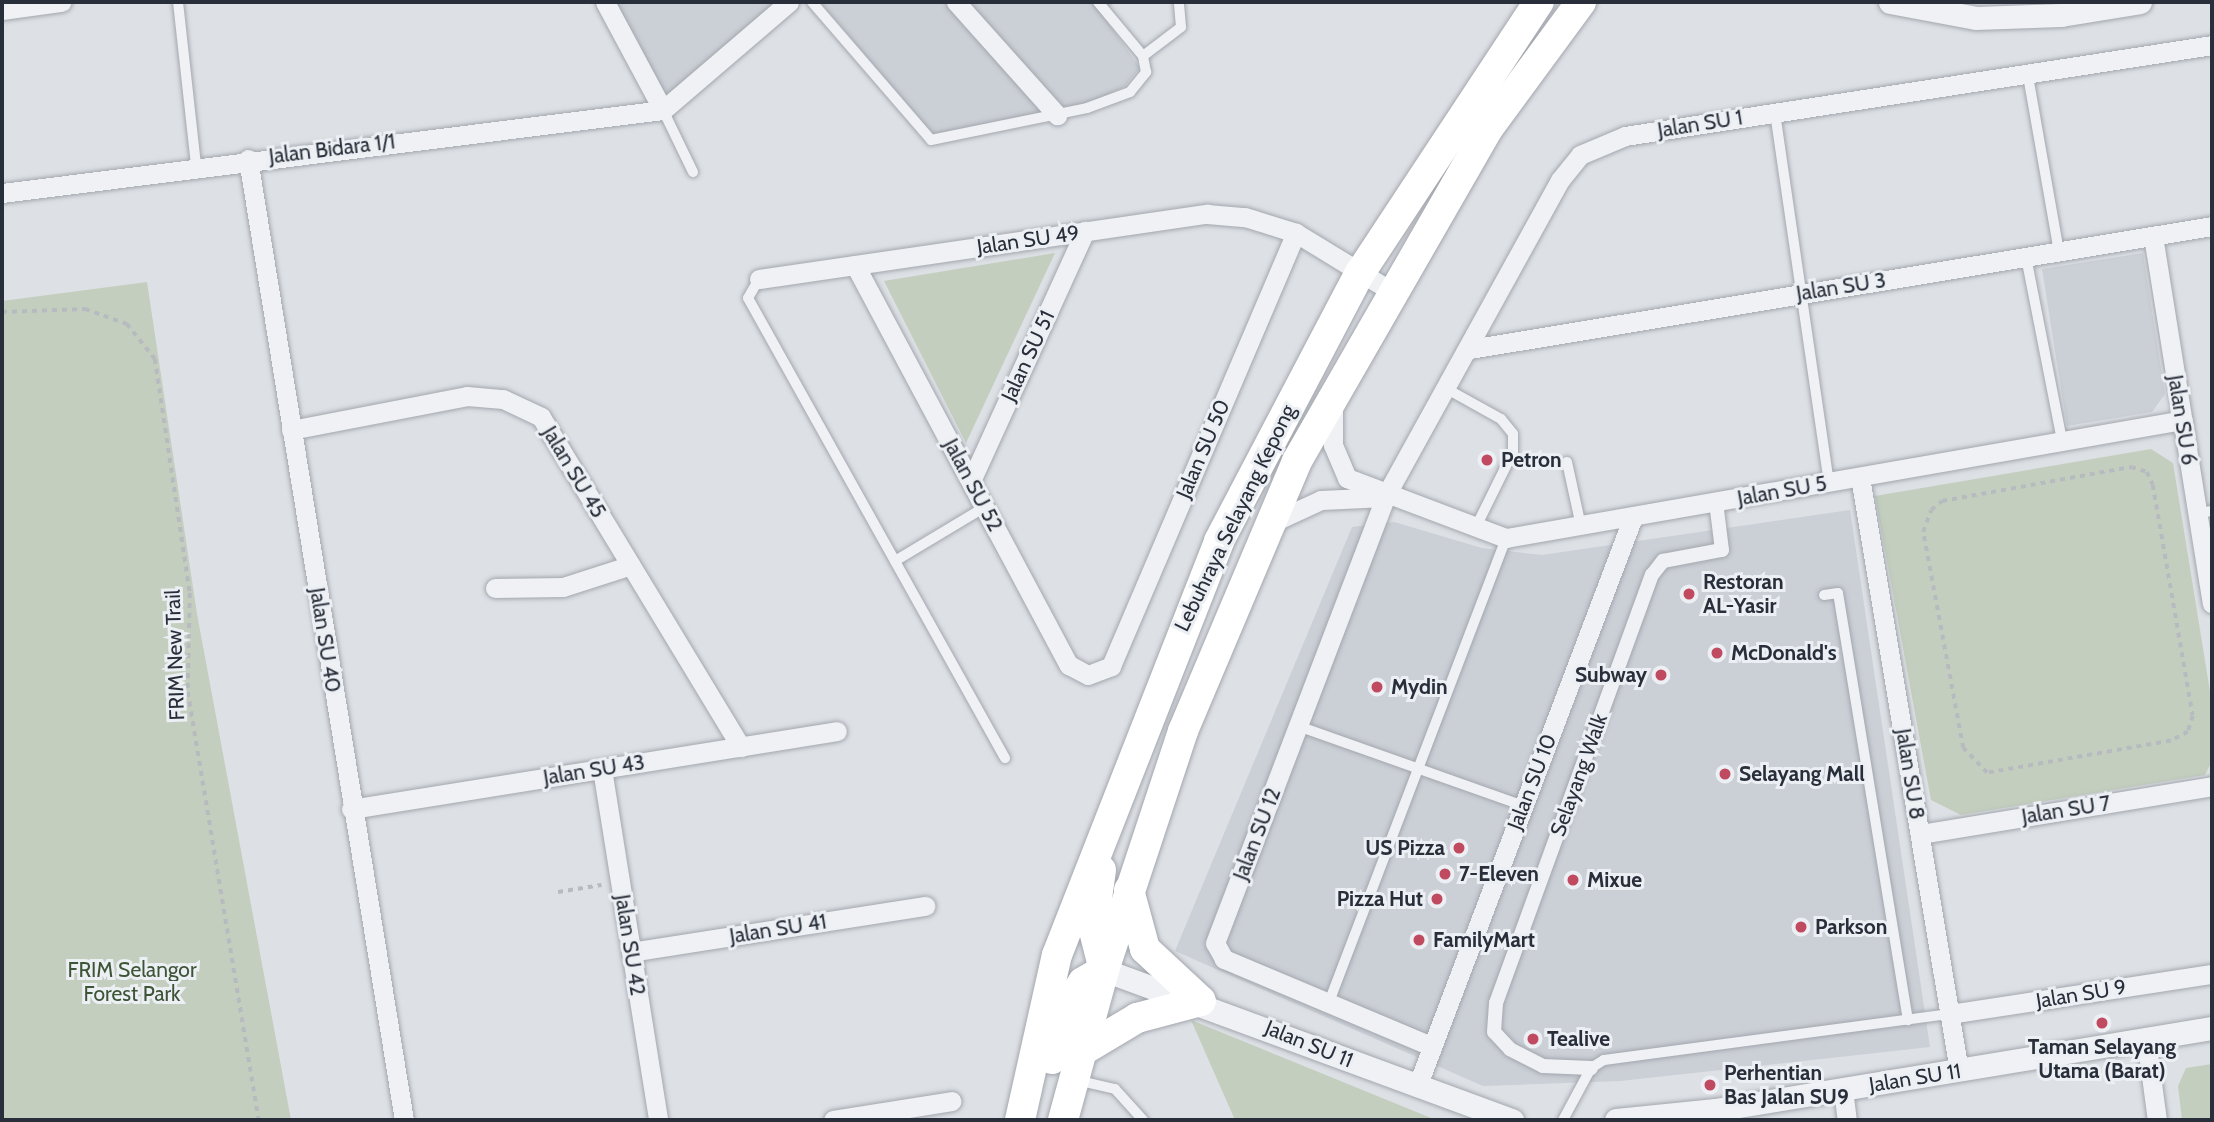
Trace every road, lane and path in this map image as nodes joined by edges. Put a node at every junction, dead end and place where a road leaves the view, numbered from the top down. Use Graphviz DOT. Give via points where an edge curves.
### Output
graph roads {
  1 [pos="61,2"];
  2 [pos="178,2"];
  3 [pos="789,2"];
  4 [pos="812,2"];
  5 [pos="956,2"];
  6 [pos="1098,2"];
  7 [pos="1179,2"];
  8 [pos="1539,2"];
  9 [pos="1581,2"];
  10 [pos="1890,2"];
  11 [pos="2140,2"];
  12 [pos="610,4"];
  13 [pos="2,10"];
  14 [pos="2212,45"];
  15 [pos="1143,56"];
  16 [pos="2028,76"];
  17 [pos="663,110"];
  18 [pos="1775,113"];
  19 [pos="1057,115"];
  20 [pos="248,159"];
  21 [pos="196,166"];
  22 [pos="693,172"];
  23 [pos="2,193"];
  24 [pos="2212,226"];
  25 [pos="1085,232"];
  26 [pos="1296,233"];
  27 [pos="2153,236"];
  28 [pos="2059,251"];
  29 [pos="2026,257"];
  30 [pos="855,265"];
  31 [pos="1360,273"];
  32 [pos="759,279"];
  33 [pos="1391,291"];
  34 [pos="1802,294"];
  35 [pos="2,312"];
  36 [pos="1470,349"];
  37 [pos="1447,389"];
  38 [pos="1332,395"];
  39 [pos="2183,420"];
  40 [pos="291,430"];
  41 [pos="2062,441"];
  42 [pos="1567,462"];
  43 [pos="1860,477"];
  44 [pos="971,481"];
  45 [pos="1829,482"];
  46 [pos="1385,496"];
  47 [pos="1716,502"];
  48 [pos="985,507"];
  49 [pos="2205,512"];
  50 [pos="1633,517"];
  51 [pos="1267,526"];
  52 [pos="1581,526"];
  53 [pos="1476,527"];
  54 [pos="1923,532"];
  55 [pos="1506,538"];
  56 [pos="895,561"];
  57 [pos="631,565"];
  58 [pos="495,588"];
  59 [pos="1824,595"];
  60 [pos="2212,603"];
  61 [pos="1111,666"];
  62 [pos="1298,726"];
  63 [pos="837,731"];
  64 [pos="741,747"];
  65 [pos="1005,758"];
  66 [pos="1418,768"];
  67 [pos="602,769"];
  68 [pos="2212,786"];
  69 [pos="1524,806"];
  70 [pos="351,809"];
  71 [pos="1103,831"];
  72 [pos="1920,834"];
  73 [pos="603,885"];
  74 [pos="1129,890"];
  75 [pos="558,892"];
  76 [pos="925,906"];
  77 [pos="631,952"];
  78 [pos="1104,970"];
  79 [pos="2212,974"];
  80 [pos="1201,1001"];
  81 [pos="1329,1002"];
  82 [pos="1950,1014"];
  83 [pos="1908,1020"];
  84 [pos="2212,1028"];
  85 [pos="2146,1039"];
  86 [pos="1431,1046"];
  87 [pos="1085,1049"];
  88 [pos="1591,1068"];
  89 [pos="1959,1071"];
  90 [pos="1075,1080"];
  91 [pos="1418,1087"];
  92 [pos="1843,1089"];
  93 [pos="951,1101"];
  94 [pos="1682,1118"];
  95 [pos="259,1120"];
  96 [pos="404,1120"];
  97 [pos="658,1120"];
  98 [pos="832,1120"];
  99 [pos="1020,1120"];
  100 [pos="1035,1120"];
  101 [pos="1063,1120"];
  102 [pos="1143,1120"];
  103 [pos="1512,1120"];
  104 [pos="1563,1120"];
  105 [pos="1616,1120"];
  106 [pos="1847,1120"];
  107 [pos="2157,1120"];
  1 -- 13 [label="street"];
  2 -- 21 [label="lane"];
  3 -- 17 [label="street"];
  4 -- 19 [label="lane" via="931,140"];
  5 -- 19 [label="street"];
  6 -- 15 [label="lane"];
  7 -- 15 [label="lane" via="1181,26"];
  8 -- 31 [label="main road, Lebuhraya Selayang Kepong"];
  9 -- 33 [label="main road, Lebuhraya Selayang Kepong" via="1487,130"];
  10 -- 11 [label="street" via="1976,18 2061,15"];
  12 -- 17 [label="street"];
  14 -- 16 [label="street, Jalan SU 1"];
  15 -- 19 [label="lane" via="1146,72 1130,92"];
  16 -- 18 [label="street, Jalan SU 1"];
  16 -- 28 [label="lane"];
  17 -- 20 [label="street, Jalan Bidara 1/1"];
  17 -- 22 [label="lane"];
  18 -- 34 [label="lane"];
  18 -- 36 [label="street, Jalan SU 1" via="1625,136 1580,155 1560,180"];
  20 -- 21 [label="street, Jalan Bidara 1/1"];
  20 -- 40 [label="street, Jalan SU 40"];
  21 -- 23 [label="street, Jalan Bidara 1/1"];
  24 -- 27 [label="street, Jalan SU 3"];
  25 -- 26 [label="street, Jalan SU 49" via="1207,214 1245,217"];
  25 -- 30 [label="street, Jalan SU 49"];
  25 -- 44 [label="street, Jalan SU 51"];
  26 -- 31 [label="street, Jalan SU 49"];
  26 -- 61 [label="street, Jalan SU 50"];
  27 -- 28 [label="street, Jalan SU 3"];
  27 -- 39 [label="street, Jalan SU 6"];
  28 -- 29 [label="street, Jalan SU 3"];
  29 -- 34 [label="street, Jalan SU 3"];
  29 -- 41 [label="lane"];
  30 -- 32 [label="street, Jalan SU 49"];
  30 -- 44 [label="street, Jalan SU 52"];
  31 -- 33 [label="street, Jalan SU 49"];
  31 -- 71 [label="main road, Lebuhraya Selayang Kepong" via="1219,541"];
  32 -- 56 [label="lane" via="748,298"];
  33 -- 38 [label="main road, Lebuhraya Selayang Kepong"];
  34 -- 36 [label="street, Jalan SU 3"];
  34 -- 45 [label="lane"];
  35 -- 95 [label="path, FRIM New Trail" via="85,309 127,324 155,359 190,593 188,692"];
  36 -- 37 [label="street, Jalan SU 1"];
  37 -- 46 [label="street, Jalan SU 1"];
  37 -- 53 [label="lane" via="1501,419 1513,434 1513,452"];
  38 -- 46 [label="street, Jalan SU 5" via="1338,463 1348,478"];
  38 -- 51 [label="main road, Lebuhraya Selayang Kepong"];
  39 -- 41 [label="street, Jalan SU 5"];
  39 -- 49 [label="street, Jalan SU 6"];
  40 -- 57 [label="street, Jalan SU 45" via="467,396 503,399 541,417"];
  40 -- 70 [label="street, Jalan SU 40"];
  41 -- 43 [label="street, Jalan SU 5"];
  42 -- 52 [label="lane"];
  43 -- 45 [label="street, Jalan SU 5"];
  43 -- 72 [label="street, Jalan SU 8"];
  44 -- 48 [label="street, Jalan SU 52"];
  45 -- 47 [label="street, Jalan SU 5"];
  46 -- 51 [label="street, Jalan SU 5" via="1297,506"];
  46 -- 53 [label="street, Jalan SU 5"];
  46 -- 62 [label="street, Jalan SU 12"];
  47 -- 50 [label="street, Jalan SU 5"];
  47 -- 88 [label="street, Selayang Walk" via="1722,550 1664,561 1652,575 1496,1003 1494,1032 1510,1049 1544,1066"];
  48 -- 56 [label="lane"];
  48 -- 61 [label="street, Jalan SU 52" via="1069,665 1088,675"];
  49 -- 60 [label="street, Jalan SU 6"];
  50 -- 52 [label="street, Jalan SU 5"];
  50 -- 69 [label="street, Jalan SU 10"];
  51 -- 74 [label="main road, Lebuhraya Selayang Kepong" via="1183,731"];
  52 -- 55 [label="street, Jalan SU 5"];
  53 -- 55 [label="street, Jalan SU 5"];
  54 -- 54 [label="path" via="1931,510 1942,501 2131,467 2147,472 2193,716 2188,732 2171,741 2001,771 1979,766 1963,748"];
  55 -- 66 [label="lane"];
  56 -- 65 [label="lane"];
  57 -- 58 [label="street" via="563,587"];
  57 -- 64 [label="street, Jalan SU 45"];
  59 -- 83 [label="lane" via="1838,593"];
  62 -- 66 [label="lane"];
  62 -- 81 [label="street, Jalan SU 12" via="1215,943 1224,959"];
  63 -- 64 [label="street, Jalan SU 43"];
  64 -- 67 [label="street, Jalan SU 43"];
  66 -- 69 [label="lane"];
  66 -- 81 [label="lane"];
  67 -- 70 [label="street, Jalan SU 43"];
  67 -- 77 [label="street, Jalan SU 42"];
  68 -- 72 [label="street, Jalan SU 7"];
  69 -- 86 [label="street, Jalan SU 10"];
  70 -- 96 [label="street, Jalan SU 40"];
  71 -- 78 [label="main road" via="1093,927"];
  71 -- 99 [label="main road, Lebuhraya Selayang Kepong" via="1057,955"];
  72 -- 82 [label="street, Jalan SU 8"];
  73 -- 75 [label="path"];
  74 -- 78 [label="main road, Lebuhraya Selayang Kepong"];
  74 -- 80 [label="main road" via="1145,948"];
  76 -- 77 [label="street, Jalan SU 41"];
  77 -- 97 [label="street, Jalan SU 42"];
  78 -- 80 [label="street, Jalan SU 11"];
  78 -- 87 [label="main road, Lebuhraya Selayang Kepong"];
  78 -- 100 [label="main road" via="1083,982 1072,999"];
  79 -- 82 [label="street, Jalan SU 9"];
  80 -- 87 [label="main road" via="1137,1018"];
  80 -- 91 [label="street, Jalan SU 11"];
  81 -- 86 [label="street, Jalan SU 12"];
  82 -- 83 [label="lane"];
  82 -- 89 [label="street, Jalan SU 8"];
  83 -- 88 [label="lane" via="1604,1060"];
  84 -- 85 [label="street, Jalan SU 11"];
  85 -- 89 [label="street, Jalan SU 11"];
  85 -- 107 [label="street"];
  86 -- 91 [label="street, Jalan SU 10"];
  87 -- 90 [label="main road, Lebuhraya Selayang Kepong"];
  88 -- 104 [label="lane"];
  89 -- 92 [label="street, Jalan SU 11"];
  90 -- 101 [label="main road, Lebuhraya Selayang Kepong"];
  90 -- 102 [label="lane" via="1115,1089"];
  91 -- 103 [label="street, Jalan SU 11"];
  92 -- 94 [label="street, Jalan SU 11"];
  92 -- 106 [label="street"];
  93 -- 98 [label="street"];
  94 -- 105 [label="street, Jalan SU 11"];
}
